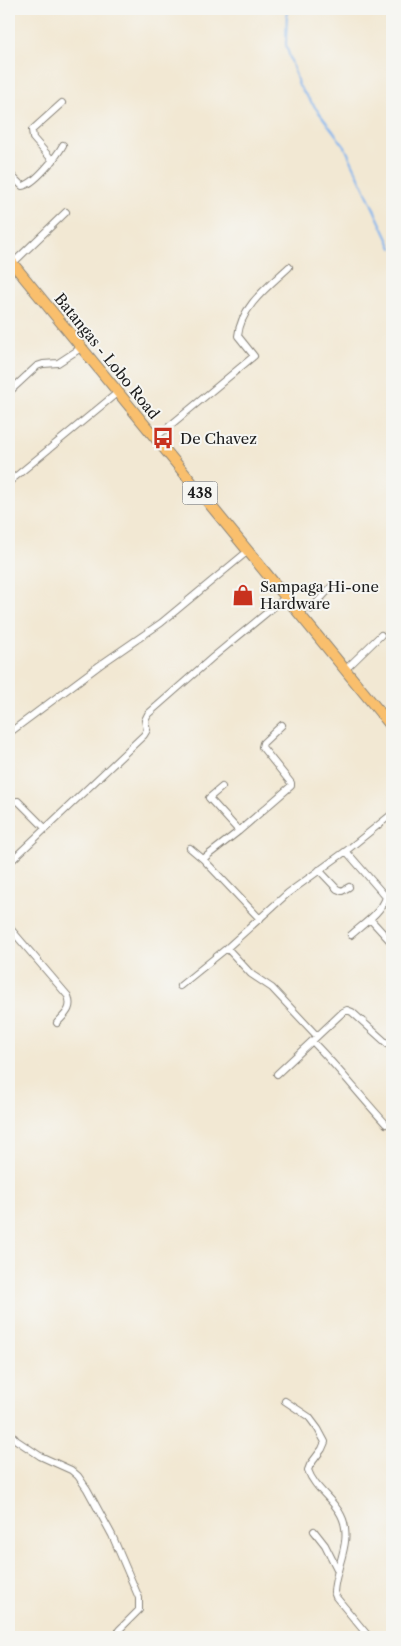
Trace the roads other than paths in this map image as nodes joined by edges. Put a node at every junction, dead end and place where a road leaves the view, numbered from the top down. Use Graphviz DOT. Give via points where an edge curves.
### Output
graph roads {
  1 [pos="62,103"];
  2 [pos="63,145"];
  3 [pos="52,161"];
  4 [pos="9,176"];
  5 [pos="66,212"];
  6 [pos="11,262"];
  7 [pos="289,267"];
  8 [pos="81,348"];
  9 [pos="9,392"];
  10 [pos="117,393"];
  11 [pos="155,438"];
  12 [pos="9,482"];
  13 [pos="248,551"];
  14 [pos="334,584"];
  15 [pos="286,596"];
  16 [pos="307,613"];
  17 [pos="381,635"];
  18 [pos="345,670"];
  19 [pos="282,725"];
  20 [pos="392,727"];
  21 [pos="9,733"];
  22 [pos="222,787"];
  23 [pos="9,802"];
  24 [pos="392,814"];
  25 [pos="45,828"];
  26 [pos="239,831"];
  27 [pos="190,848"];
  28 [pos="346,850"];
  29 [pos="202,859"];
  30 [pos="9,863"];
  31 [pos="319,870"];
  32 [pos="349,888"];
  33 [pos="260,919"];
  34 [pos="370,919"];
  35 [pos="9,927"];
  36 [pos="351,935"];
  37 [pos="392,943"];
  38 [pos="227,948"];
  39 [pos="180,986"];
  40 [pos="56,1023"];
  41 [pos="315,1038"];
  42 [pos="392,1048"];
  43 [pos="277,1074"];
  44 [pos="386,1124"];
  45 [pos="285,1401"];
  46 [pos="9,1432"];
  47 [pos="314,1531"];
  48 [pos="338,1571"];
  49 [pos="121,1637"];
  50 [pos="368,1637"];
  1 -- 3 [label="street" via="32,130 33,138"];
  2 -- 3 [label="street"];
  3 -- 4 [label="street" via="25,186"];
  5 -- 6 [label="street"];
  6 -- 8 [label="main road, Batangas - Lobo Road / 438"];
  7 -- 11 [label="street" via="254,300 239,326 238,336 254,356"];
  8 -- 9 [label="street" via="58,363 36,366"];
  8 -- 10 [label="main road, Batangas - Lobo Road / 438"];
  10 -- 11 [label="main road, Batangas - Lobo Road / 438"];
  10 -- 12 [label="street"];
  11 -- 13 [label="main road, Batangas - Lobo Road / 438"];
  13 -- 15 [label="main road, Batangas - Lobo Road / 438"];
  13 -- 21 [label="street" via="161,623"];
  14 -- 16 [label="street"];
  15 -- 16 [label="main road, Batangas - Lobo Road / 438"];
  15 -- 25 [label="street" via="148,714 144,735"];
  16 -- 18 [label="main road, Batangas - Lobo Road / 438"];
  17 -- 18 [label="street"];
  18 -- 20 [label="main road, Batangas - Lobo Road / 438"];
  19 -- 26 [label="street" via="262,747 291,783 290,786"];
  22 -- 26 [label="street" via="209,798"];
  23 -- 25 [label="street" via="18,802"];
  24 -- 28 [label="street"];
  25 -- 30 [label="street"];
  26 -- 29 [label="street"];
  27 -- 29 [label="street"];
  28 -- 31 [label="street"];
  28 -- 34 [label="street" via="386,897"];
  29 -- 33 [label="street"];
  31 -- 32 [label="street" via="337,889 344,891"];
  31 -- 33 [label="street"];
  33 -- 38 [label="street"];
  34 -- 36 [label="street"];
  34 -- 37 [label="street"];
  35 -- 40 [label="street" via="68,996 69,1009"];
  38 -- 39 [label="street"];
  38 -- 41 [label="street" via="251,974 272,988"];
  41 -- 42 [label="street" via="347,1010"];
  41 -- 43 [label="street"];
  41 -- 44 [label="street"];
  45 -- 48 [label="street" via="309,1416 325,1442 308,1470 343,1519 345,1548"];
  46 -- 49 [label="street" via="40,1456 71,1470 95,1503 139,1598 138,1610 120,1630"];
  47 -- 48 [label="street"];
  48 -- 50 [label="street" via="335,1594"];
}
